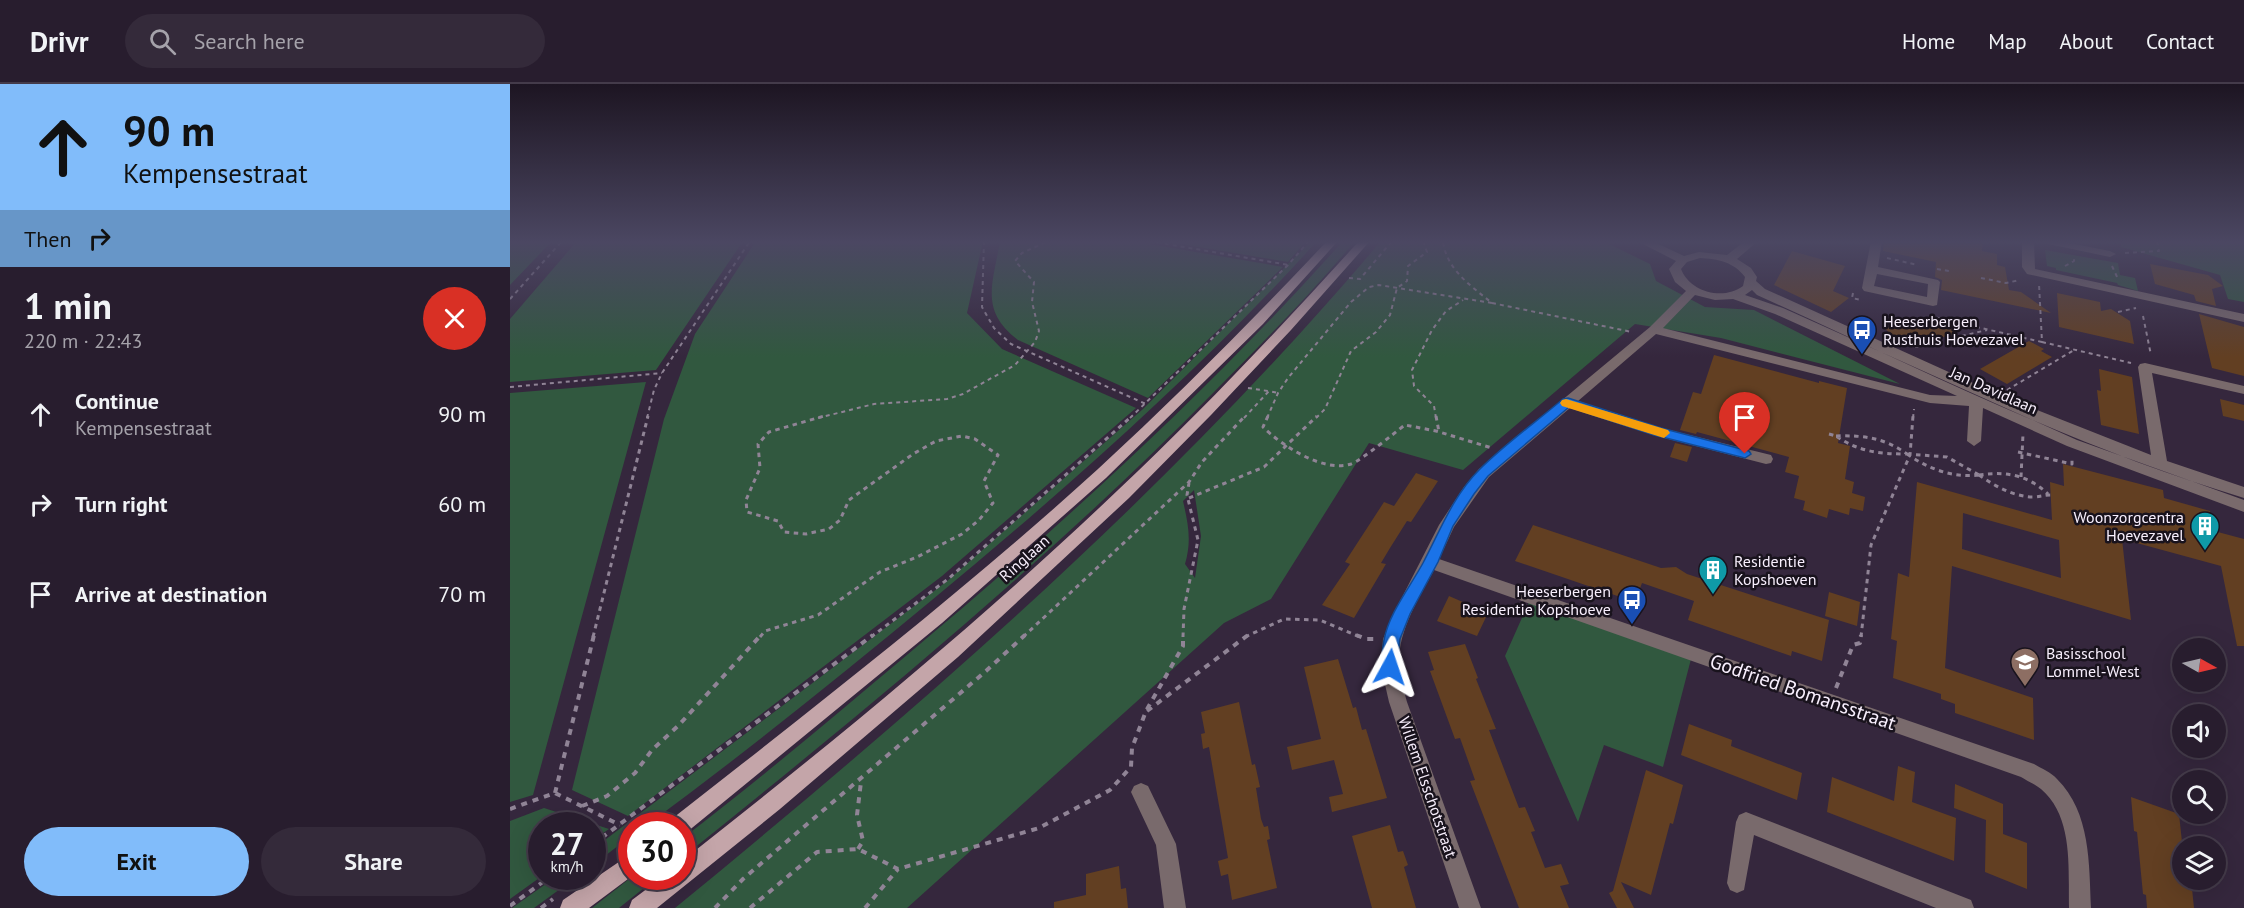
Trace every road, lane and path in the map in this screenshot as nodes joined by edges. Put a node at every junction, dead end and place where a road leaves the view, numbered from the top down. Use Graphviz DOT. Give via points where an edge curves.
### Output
graph roads {
  1 [pos="528,279"];
  2 [pos="724,279"];
  3 [pos="983,279"];
  4 [pos="1032,279"];
  5 [pos="1273,279"];
  6 [pos="1297,279"];
  7 [pos="1331,279"];
  8 [pos="1407,279"];
  9 [pos="1464,279"];
  10 [pos="1680,279"];
  11 [pos="1751,279"];
  12 [pos="1869,279"];
  13 [pos="1923,279"];
  14 [pos="1988,279"];
  15 [pos="2020,279"];
  16 [pos="2038,279"];
  17 [pos="2061,279"];
  18 [pos="2119,279"];
  19 [pos="1752,284"];
  20 [pos="1855,287"];
  21 [pos="1397,288"];
  22 [pos="1694,290"];
  23 [pos="2124,292"];
  24 [pos="1734,295"];
  25 [pos="510,299"];
  26 [pos="1465,299"];
  27 [pos="1864,301"];
  28 [pos="1492,303"];
  29 [pos="2141,307"];
  30 [pos="2118,312"];
  31 [pos="1921,314"];
  32 [pos="2143,316"];
  33 [pos="2244,318"];
  34 [pos="1814,322"];
  35 [pos="1989,330"];
  36 [pos="1650,333"];
  37 [pos="2042,342"];
  38 [pos="2075,349"];
  39 [pos="1028,351"];
  40 [pos="1898,354"];
  41 [pos="2145,367"];
  42 [pos="662,373"];
  43 [pos="1938,378"];
  44 [pos="510,387"];
  45 [pos="1246,388"];
  46 [pos="2244,390"];
  47 [pos="1269,391"];
  48 [pos="1278,393"];
  49 [pos="1915,395"];
  50 [pos="1994,398"];
  51 [pos="1568,402"];
  52 [pos="1976,402"];
  53 [pos="1146,404"];
  54 [pos="2026,424"];
  55 [pos="1439,432"];
  56 [pos="1829,434"];
  57 [pos="1836,436"];
  58 [pos="1974,441"];
  59 [pos="2072,443"];
  60 [pos="1287,447"];
  61 [pos="2020,452"];
  62 [pos="1508,453"];
  63 [pos="1910,455"];
  64 [pos="1766,459"];
  65 [pos="2160,464"];
  66 [pos="1981,475"];
  67 [pos="2021,477"];
  68 [pos="1189,482"];
  69 [pos="2244,493"];
  70 [pos="1188,499"];
  71 [pos="2244,506"];
  72 [pos="1430,562"];
  73 [pos="1392,639"];
  74 [pos="1831,701"];
  75 [pos="1146,711"];
  76 [pos="861,780"];
  77 [pos="1141,792"];
  78 [pos="555,793"];
  79 [pos="582,806"];
  80 [pos="510,809"];
  81 [pos="670,810"];
  82 [pos="637,812"];
  83 [pos="667,812"];
  84 [pos="696,812"];
  85 [pos="618,824"];
  86 [pos="858,849"];
  87 [pos="696,863"];
  88 [pos="898,869"];
  89 [pos="618,873"];
  90 [pos="1737,883"];
  91 [pos="532,890"];
  92 [pos="663,890"];
  93 [pos="510,906"];
  94 [pos="571,908"];
  95 [pos="640,908"];
  96 [pos="715,908"];
  97 [pos="750,908"];
  98 [pos="865,908"];
  99 [pos="1175,908"];
  100 [pos="1470,908"];
  101 [pos="1963,908"];
  102 [pos="2080,908"];
  1 -- 25 [label="path"];
  2 -- 42 [label="path"];
  3 -- 39 [label="path" via="982,307 994,328 1011,344"];
  4 -- 39 [label="path" via="1039,331"];
  5 -- 53 [label="path"];
  6 -- 84 [label="main road, Ringlaan" via="1084,490 948,609"];
  7 -- 87 [label="main road, Ringlaan" via="1226,394 1094,522 940,662"];
  8 -- 21 [label="path"];
  9 -- 28 [label="path"];
  10 -- 22 [label="street"];
  11 -- 19 [label="street, Jan Davidlaan"];
  12 -- 13 [label="street" via="1868,288 1933,302 1934,282"];
  14 -- 15 [label="path" via="2006,283"];
  16 -- 37 [label="path"];
  17 -- 23 [label="street"];
  18 -- 23 [label="path"];
  19 -- 24 [label="street"];
  19 -- 34 [label="street, Jan Davidlaan"];
  20 -- 27 [label="path" via="1852,298"];
  21 -- 26 [label="path"];
  21 -- 48 [label="path" via="1369,287 1351,302"];
  21 -- 60 [label="path" via="1390,315 1351,351 1325,409"];
  22 -- 24 [label="street, Jan Davidlaan" via="1714,296"];
  22 -- 36 [label="street, Willem Elsschotstraat"];
  23 -- 33 [label="street"];
  24 -- 34 [label="street, Jan Davidlaan"];
  26 -- 28 [label="path"];
  26 -- 55 [label="path" via="1446,310 1412,370 1414,386 1434,406"];
  28 -- 36 [label="path"];
  29 -- 30 [label="path"];
  31 -- 35 [label="path"];
  32 -- 41 [label="path" via="2152,362"];
  34 -- 40 [label="street, Jan Davidlaan"];
  34 -- 43 [label="street, Jan Davidlaan"];
  35 -- 37 [label="path"];
  35 -- 40 [label="path" via="1904,349"];
  36 -- 49 [label="street"];
  36 -- 51 [label="street, Willem Elsschotstraat"];
  37 -- 38 [label="path"];
  38 -- 41 [label="path"];
  38 -- 50 [label="path"];
  39 -- 53 [label="path"];
  39 -- 79 [label="path" via="1015,365 963,394 855,408 769,432 758,444 760,468 746,500 747,512 778,521 784,532 803,535 823,531 840,520 846,502 904,459 942,438 976,439 998,455 984,481 993,503 962,534 880,572 818,615 765,631 635,773 607,796"];
  40 -- 43 [label="street, Jan Davidlaan"];
  41 -- 46 [label="street"];
  41 -- 65 [label="street"];
  42 -- 44 [label="path"];
  42 -- 78 [label="path" via="654,390"];
  43 -- 50 [label="street, Jan Davidlaan"];
  43 -- 52 [label="street, Jan Davidlaan"];
  45 -- 47 [label="path"];
  47 -- 48 [label="path"];
  47 -- 68 [label="path" via="1202,462"];
  48 -- 60 [label="path" via="1263,427"];
  49 -- 52 [label="street"];
  49 -- 63 [label="path"];
  50 -- 65 [label="street, Jan Davidlaan"];
  51 -- 62 [label="street, Willem Elsschotstraat"];
  51 -- 64 [label="street" via="1658,432"];
  52 -- 54 [label="street, Jan Davidlaan"];
  52 -- 58 [label="street"];
  53 -- 82 [label="path" via="948,579"];
  54 -- 59 [label="street, Jan Davidlaan"];
  54 -- 61 [label="path"];
  55 -- 60 [label="path" via="1405,425 1351,464 1329,464 1301,456"];
  55 -- 62 [label="path"];
  56 -- 57 [label="path"];
  57 -- 63 [label="path" via="1863,451"];
  57 -- 63 [label="path" via="1858,434 1886,441"];
  59 -- 61 [label="path" via="2072,464"];
  59 -- 71 [label="street, Jan Davidlaan"];
  60 -- 70 [label="path" via="1264,467"];
  61 -- 67 [label="path"];
  62 -- 72 [label="street, Willem Elsschotstraat" via="1484,473 1447,525"];
  63 -- 66 [label="path" via="1928,467 1949,473"];
  63 -- 66 [label="path" via="1938,455 1963,462"];
  63 -- 74 [label="path" via="1871,545 1860,643 1853,645"];
  65 -- 69 [label="street, Jan Davidlaan"];
  66 -- 67 [label="path"];
  66 -- 67 [label="path" via="2004,490 2037,497 2050,494"];
  68 -- 70 [label="path"];
  68 -- 76 [label="path" via="986,671"];
  70 -- 75 [label="path" via="1198,540 1184,609 1183,646"];
  72 -- 73 [label="street, Willem Elsschotstraat"];
  72 -- 74 [label="street, Godfried Bomansstraat"];
  73 -- 75 [label="path" via="1366,639 1320,620 1284,619 1242,638"];
  73 -- 100 [label="street, Willem Elsschotstraat" via="1390,667 1398,702"];
  74 -- 102 [label="street, Godfried Bomansstraat" via="2027,770 2050,785 2064,802 2075,827"];
  75 -- 88 [label="path" via="1131,748 1131,767 1110,790 1039,828"];
  76 -- 86 [label="path" via="857,815 863,841"];
  76 -- 96 [label="path" via="743,879"];
  77 -- 99 [label="street" via="1166,844"];
  78 -- 79 [label="path"];
  78 -- 80 [label="path"];
  79 -- 85 [label="path"];
  81 -- 83 [label="path"];
  86 -- 88 [label="path"];
  86 -- 97 [label="path" via="817,852"];
  88 -- 98 [label="path"];
  89 -- 94 [label="main road"];
  90 -- 101 [label="street" via="1746,822"];
  91 -- 93 [label="path"];
  92 -- 95 [label="main road, Ringlaan"];
}
